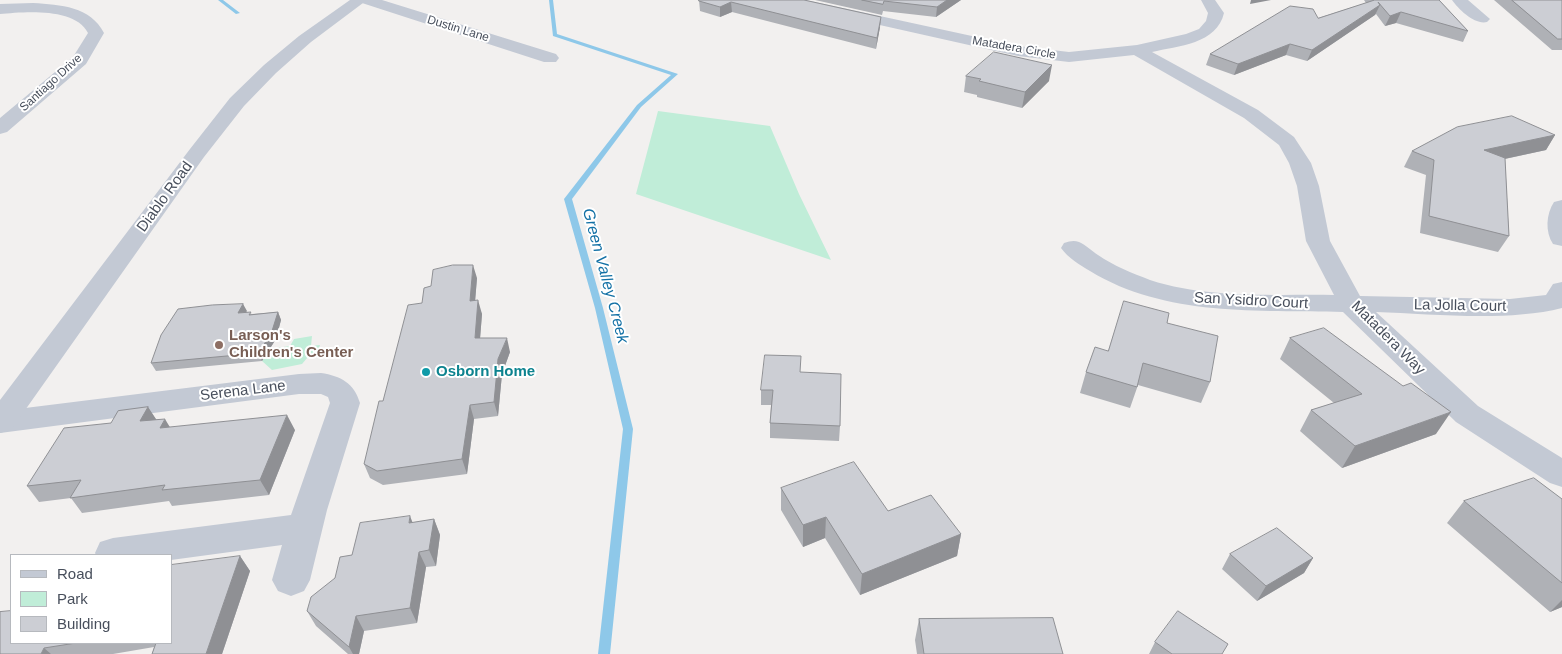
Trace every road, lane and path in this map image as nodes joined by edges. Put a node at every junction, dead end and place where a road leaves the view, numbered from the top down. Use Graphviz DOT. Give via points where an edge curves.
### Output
graph roads {
  1 [pos="360,0"];
  2 [pos="367,0"];
  3 [pos="786,0"];
  4 [pos="1208,0"];
  5 [pos="1459,0"];
  6 [pos="0,9"];
  7 [pos="1482,19"];
  8 [pos="1137,50"];
  9 [pos="550,58"];
  10 [pos="0,128"];
  11 [pos="1562,207"];
  12 [pos="1562,239"];
  13 [pos="1073,248"];
  14 [pos="1562,290"];
  15 [pos="1352,305"];
  16 [pos="0,422"];
  17 [pos="1562,474"];
  18 [pos="305,528"];
  19 [pos="113,553"];
  20 [pos="291,580"];
  1 -- 16 [label="street, Diablo Road" via="305,39 237,102"];
  2 -- 9 [label="street, Dustin Lane"];
  3 -- 8 [label="street, Matadera Circle" via="1036,54 1069,57"];
  4 -- 8 [label="street, Matadera Circle" via="1216,13 1214,22 1205,32"];
  5 -- 7 [label="street"];
  6 -- 10 [label="street, Santiago Drive" via="70,13 89,21 96,33 80,60"];
  8 -- 15 [label="street, Matadera Way" via="1251,114 1287,141 1308,186 1318,241"];
  11 -- 12 [label="street" via="1559,218"];
  13 -- 15 [label="street, San Ysidro Court" via="1093,264 1119,277 1165,293 1222,301"];
  14 -- 15 [label="street, La Jolla Court" via="1554,302 1510,308"];
  15 -- 17 [label="street, Matadera Way" via="1467,414"];
  16 -- 18 [label="street, Serena Lane" via="299,384 318,383 335,387 342,391 346,403"];
  18 -- 19 [label="street"];
  18 -- 20 [label="street, Serena Lane"];
}
